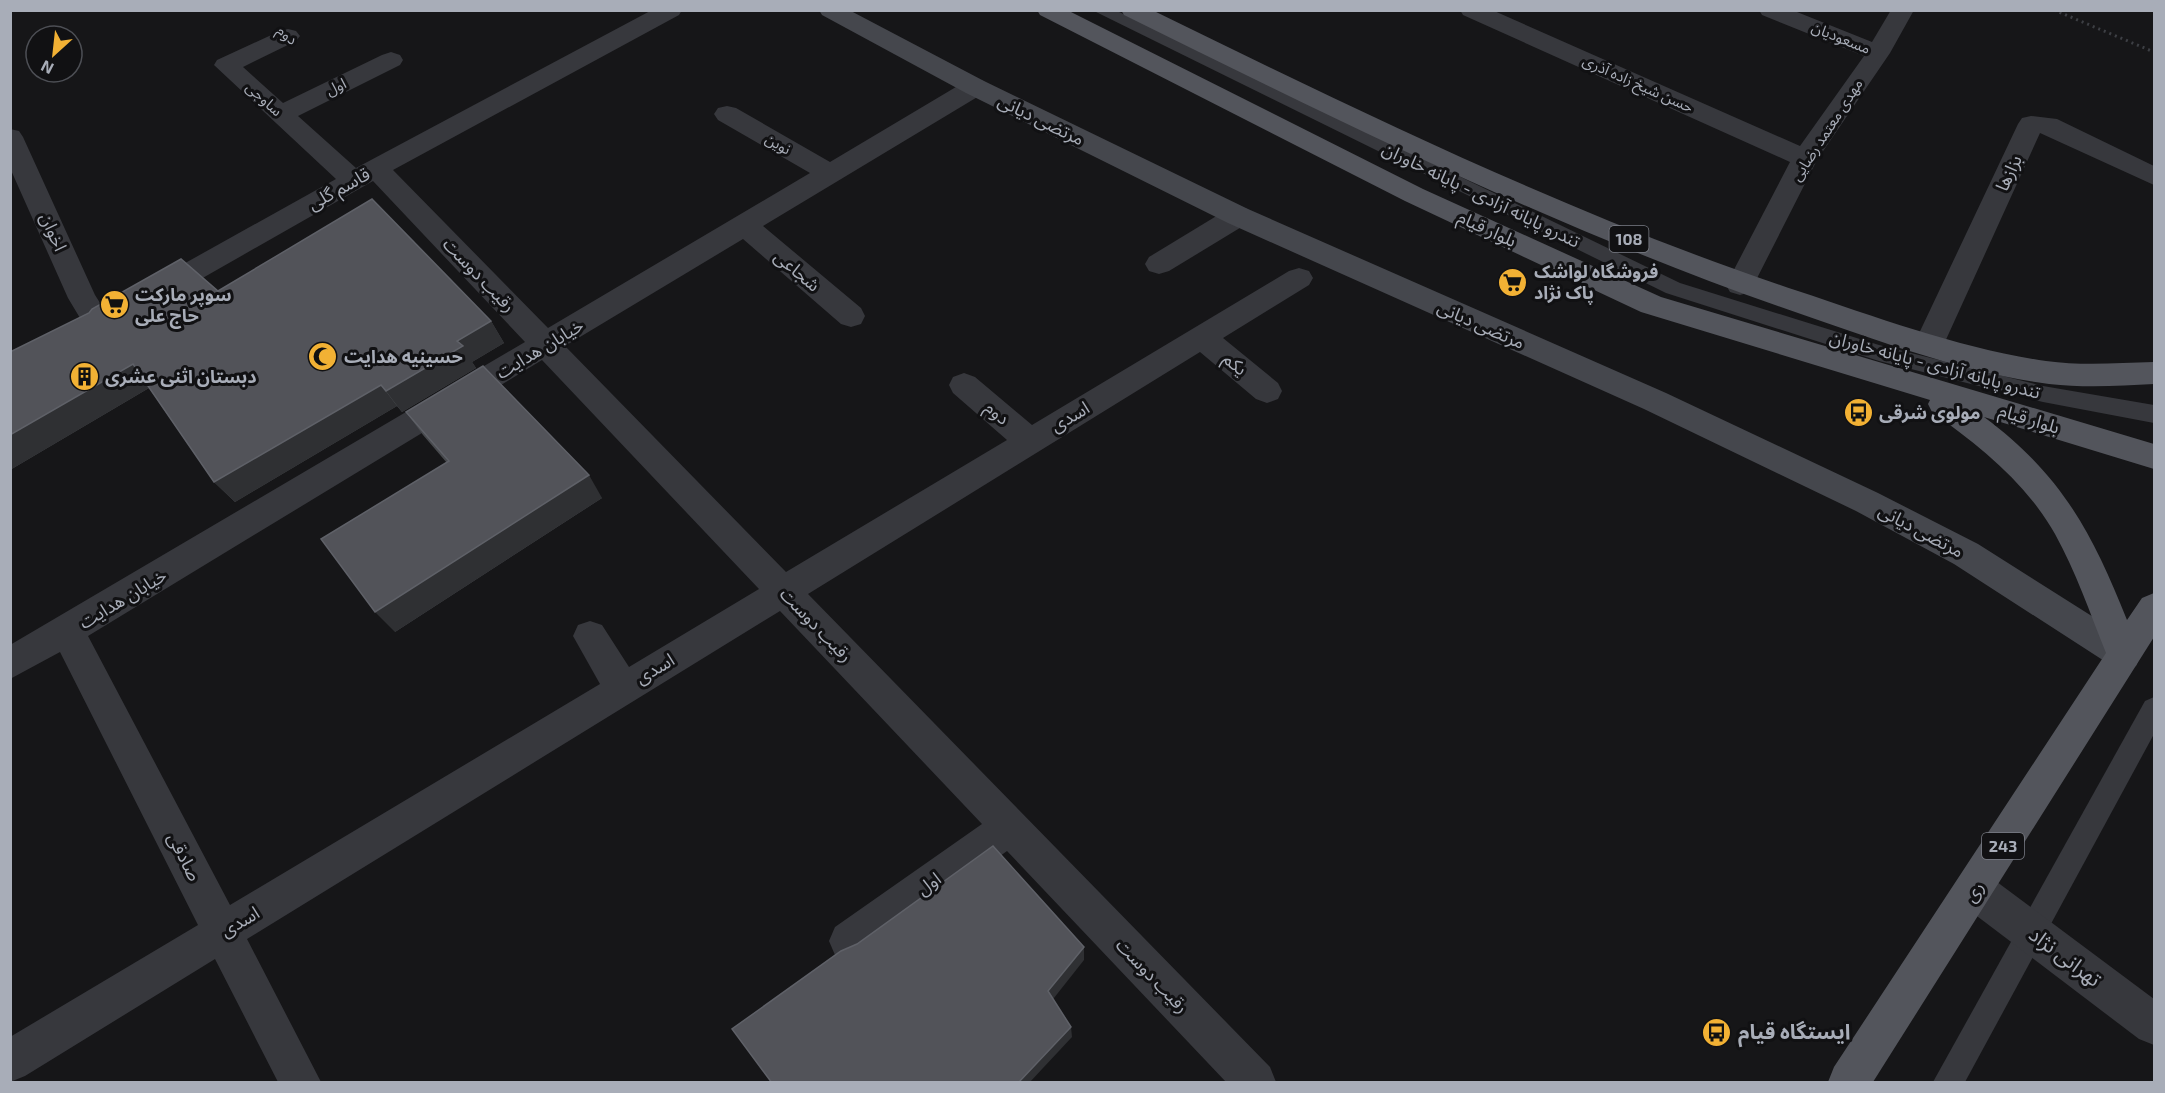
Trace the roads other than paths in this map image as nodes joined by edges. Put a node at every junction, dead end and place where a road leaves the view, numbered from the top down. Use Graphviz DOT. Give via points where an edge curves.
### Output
graph roads {
  1 [pos="671,10"];
  2 [pos="830,10"];
  3 [pos="1048,10"];
  4 [pos="1100,10"];
  5 [pos="1132,10"];
  6 [pos="1471,10"];
  7 [pos="1770,10"];
  8 [pos="1903,10"];
  9 [pos="268,19"];
  10 [pos="297,43"];
  11 [pos="1878,53"];
  12 [pos="391,60"];
  13 [pos="975,87"];
  14 [pos="281,114"];
  15 [pos="727,114"];
  16 [pos="10,137"];
  17 [pos="1805,158"];
  18 [pos="830,173"];
  19 [pos="365,174"];
  20 [pos="2154,176"];
  21 [pos="1238,216"];
  22 [pos="744,225"];
  23 [pos="1159,264"];
  24 [pos="1299,278"];
  25 [pos="1740,285"];
  26 [pos="851,316"];
  27 [pos="107,320"];
  28 [pos="1202,337"];
  29 [pos="1929,344"];
  30 [pos="546,345"];
  31 [pos="2154,373"];
  32 [pos="964,385"];
  33 [pos="1914,385"];
  34 [pos="1268,391"];
  35 [pos="2154,414"];
  36 [pos="1030,441"];
  37 [pos="2154,456"];
  38 [pos="784,591"];
  39 [pos="2154,608"];
  40 [pos="68,632"];
  41 [pos="590,636"];
  42 [pos="2124,655"];
  43 [pos="10,664"];
  44 [pos="623,689"];
  45 [pos="2154,709"];
  46 [pos="1010,827"];
  47 [pos="1976,890"];
  48 [pos="223,932"];
  49 [pos="2033,932"];
  50 [pos="849,941"];
  51 [pos="2154,1024"];
  52 [pos="20,1066"];
  53 [pos="300,1083"];
  54 [pos="1255,1083"];
  55 [pos="1849,1083"];
  56 [pos="1948,1083"];
  1 -- 19 [label="street, قاسم گلی"];
  2 -- 13 [label="street, مرتضی دیانی"];
  3 -- 33 [label="main road, بلوار قیام" via="1414,195 1651,305"];
  4 -- 35 [label="lane, تندرو پایانه آزادی - پایانه خاوران" via="1673,288 1879,353 2043,394"];
  5 -- 25 [label="main road, 108" via="1501,187"];
  6 -- 17 [label="street, حسن شیخ زاده آذری"];
  7 -- 11 [label="street, مسعودیان"];
  8 -- 11 [label="street, مهدی معتمد رضایی"];
  9 -- 10 [label="street, دوم"];
  10 -- 14 [label="street, ساوجی" via="226,65"];
  11 -- 17 [label="street, مهدی معتمد رضایی"];
  12 -- 14 [label="street, اول"];
  13 -- 18 [label="street, خیابان‌ هدایت"];
  13 -- 21 [label="street, مرتضی دیانی"];
  14 -- 19 [label="street, ساوجی"];
  15 -- 18 [label="street, نوین"];
  16 -- 27 [label="street, اخوان" via="82,298"];
  17 -- 25 [label="street, مهدی معتمد رضایی"];
  18 -- 22 [label="street, خیابان‌ هدایت"];
  19 -- 27 [label="street, قاسم گلی"];
  19 -- 30 [label="street, رقیب دوست"];
  20 -- 29 [label="street, بزازها" via="2048,125 2031,124"];
  21 -- 23 [label="street"];
  21 -- 42 [label="street, مرتضی دیانی" via="1655,401 1867,502 1966,554"];
  22 -- 26 [label="street, شجاعی"];
  22 -- 30 [label="street, خیابان‌ هدایت"];
  24 -- 28 [label="street, اسدی"];
  25 -- 29 [label="main road, 108"];
  28 -- 34 [label="street, یکم"];
  28 -- 36 [label="street, اسدی"];
  29 -- 31 [label="main road, 108" via="2045,372"];
  29 -- 33 [label="main road" via="1939,372 1931,382"];
  30 -- 38 [label="street, رقیب دوست"];
  30 -- 40 [label="street, خیابان‌ هدایت"];
  32 -- 36 [label="street, دوم"];
  33 -- 37 [label="main road, بلوار قیام"];
  33 -- 42 [label="main road" via="1978,427 2038,484 2085,559"];
  36 -- 38 [label="street, اسدی"];
  38 -- 44 [label="street, اسدی"];
  38 -- 46 [label="street, رقیب دوست"];
  39 -- 42 [label="main road, ری / 243"];
  40 -- 43 [label="street, خیابان‌ هدایت"];
  40 -- 48 [label="street, صادقی"];
  41 -- 44 [label="street"];
  42 -- 47 [label="main road, ری / 243"];
  44 -- 48 [label="street, اسدی"];
  45 -- 49 [label="lane"];
  46 -- 50 [label="street, اول"];
  46 -- 54 [label="street, رقیب دوست"];
  47 -- 49 [label="street, تهرانی نژاد"];
  47 -- 55 [label="main road, ری / 243"];
  48 -- 52 [label="street, اسدی"];
  48 -- 53 [label="street, صادقی"];
  49 -- 51 [label="street, تهرانی نژاد"];
  49 -- 56 [label="lane"];
}
